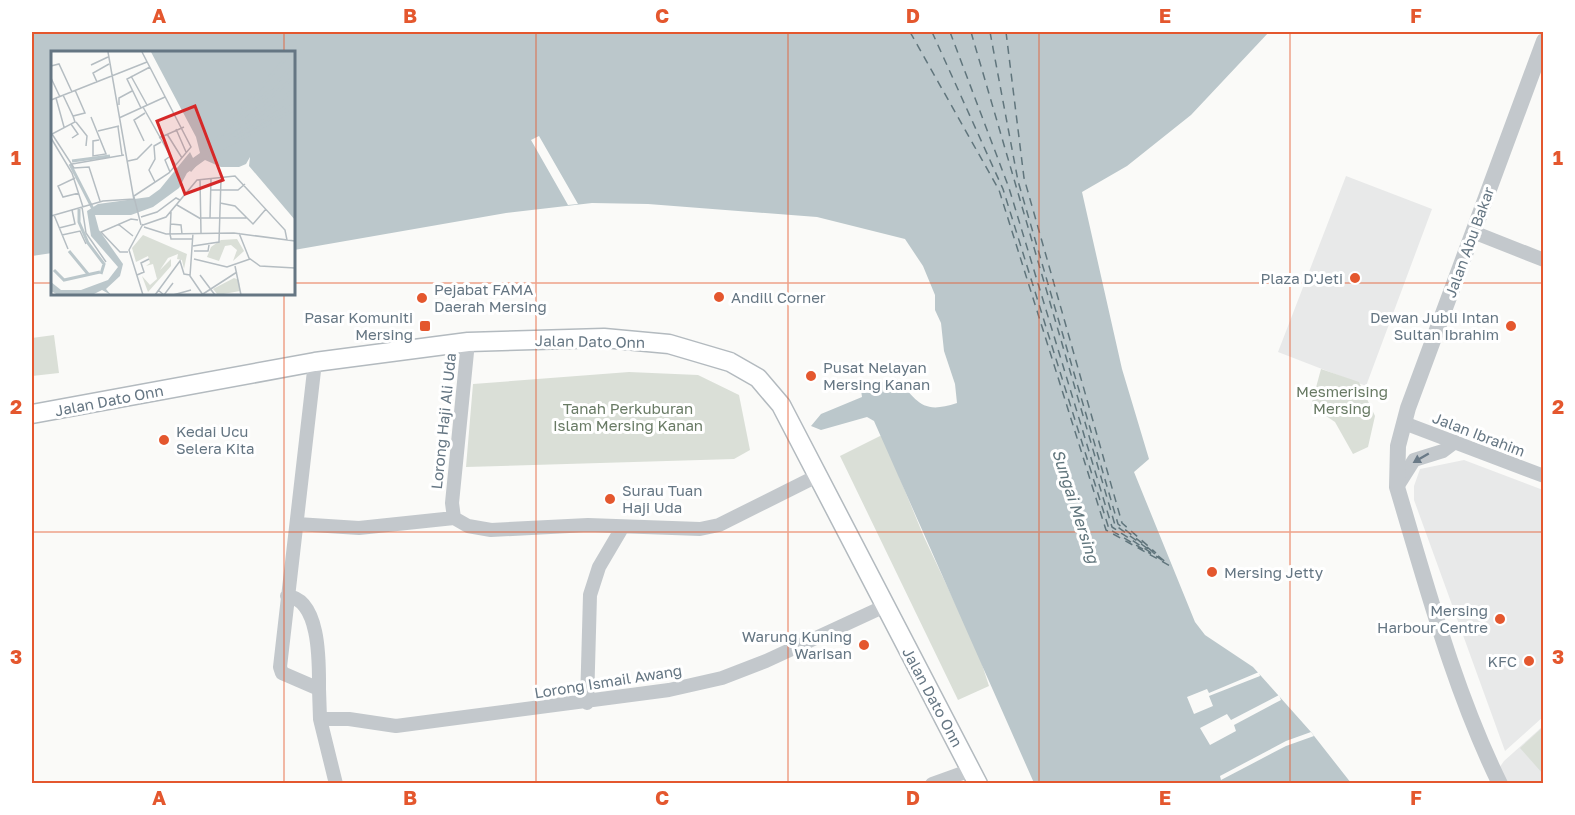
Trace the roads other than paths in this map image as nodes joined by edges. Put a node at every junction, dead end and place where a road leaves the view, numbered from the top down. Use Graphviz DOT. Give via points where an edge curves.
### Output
graph roads {
  1 [pos="1543,43"];
  2 [pos="1473,232"];
  3 [pos="1544,260"];
  4 [pos="468,342"];
  5 [pos="315,362"];
  6 [pos="32,414"];
  7 [pos="1404,423"];
  8 [pos="1455,442"];
  9 [pos="819,475"];
  10 [pos="1544,476"];
  11 [pos="1397,488"];
  12 [pos="454,518"];
  13 [pos="297,524"];
  14 [pos="622,528"];
  15 [pos="287,596"];
  16 [pos="885,606"];
  17 [pos="319,689"];
  18 [pos="586,703"];
  19 [pos="320,719"];
  20 [pos="974,776"];
  21 [pos="336,783"];
  22 [pos="932,783"];
  23 [pos="1500,783"];
  1 -- 2 [label="street, Jalan Abu Bakar"];
  2 -- 3 [label="street"];
  2 -- 7 [label="street, Jalan Abu Bakar"];
  4 -- 5 [label="main road, Jalan Dato Onn"];
  4 -- 9 [label="main road, Jalan Dato Onn" via="636,340 669,344 730,362 769,388"];
  4 -- 12 [label="street, Lorong Haji Ali Uda" via="453,482"];
  5 -- 6 [label="main road, Jalan Dato Onn"];
  5 -- 13 [label="street"];
  7 -- 8 [label="street, Jalan Ibrahim"];
  7 -- 11 [label="street, Jalan Abu Bakar" via="1396,467"];
  8 -- 10 [label="street, Jalan Ibrahim"];
  8 -- 11 [label="street, one-way" via="1443,451 1414,460"];
  9 -- 14 [label="street" via="710,528"];
  9 -- 16 [label="main road, Jalan Dato Onn"];
  11 -- 23 [label="street, Jalan Abu Bakar" via="1474,725"];
  12 -- 13 [label="street" via="359,528"];
  12 -- 14 [label="street" via="468,526 491,530 588,525"];
  13 -- 15 [label="street"];
  14 -- 18 [label="street" via="599,567 590,594"];
  15 -- 17 [label="street" via="299,600 314,625 319,643"];
  15 -- 17 [label="street" via="282,673"];
  16 -- 18 [label="street, Lorong Ismail Awang" via="722,678"];
  16 -- 20 [label="main road, Jalan Dato Onn"];
  17 -- 19 [label="street"];
  18 -- 19 [label="street, Lorong Ismail Awang" via="396,726"];
  19 -- 21 [label="street"];
  20 -- 22 [label="street"];
}
